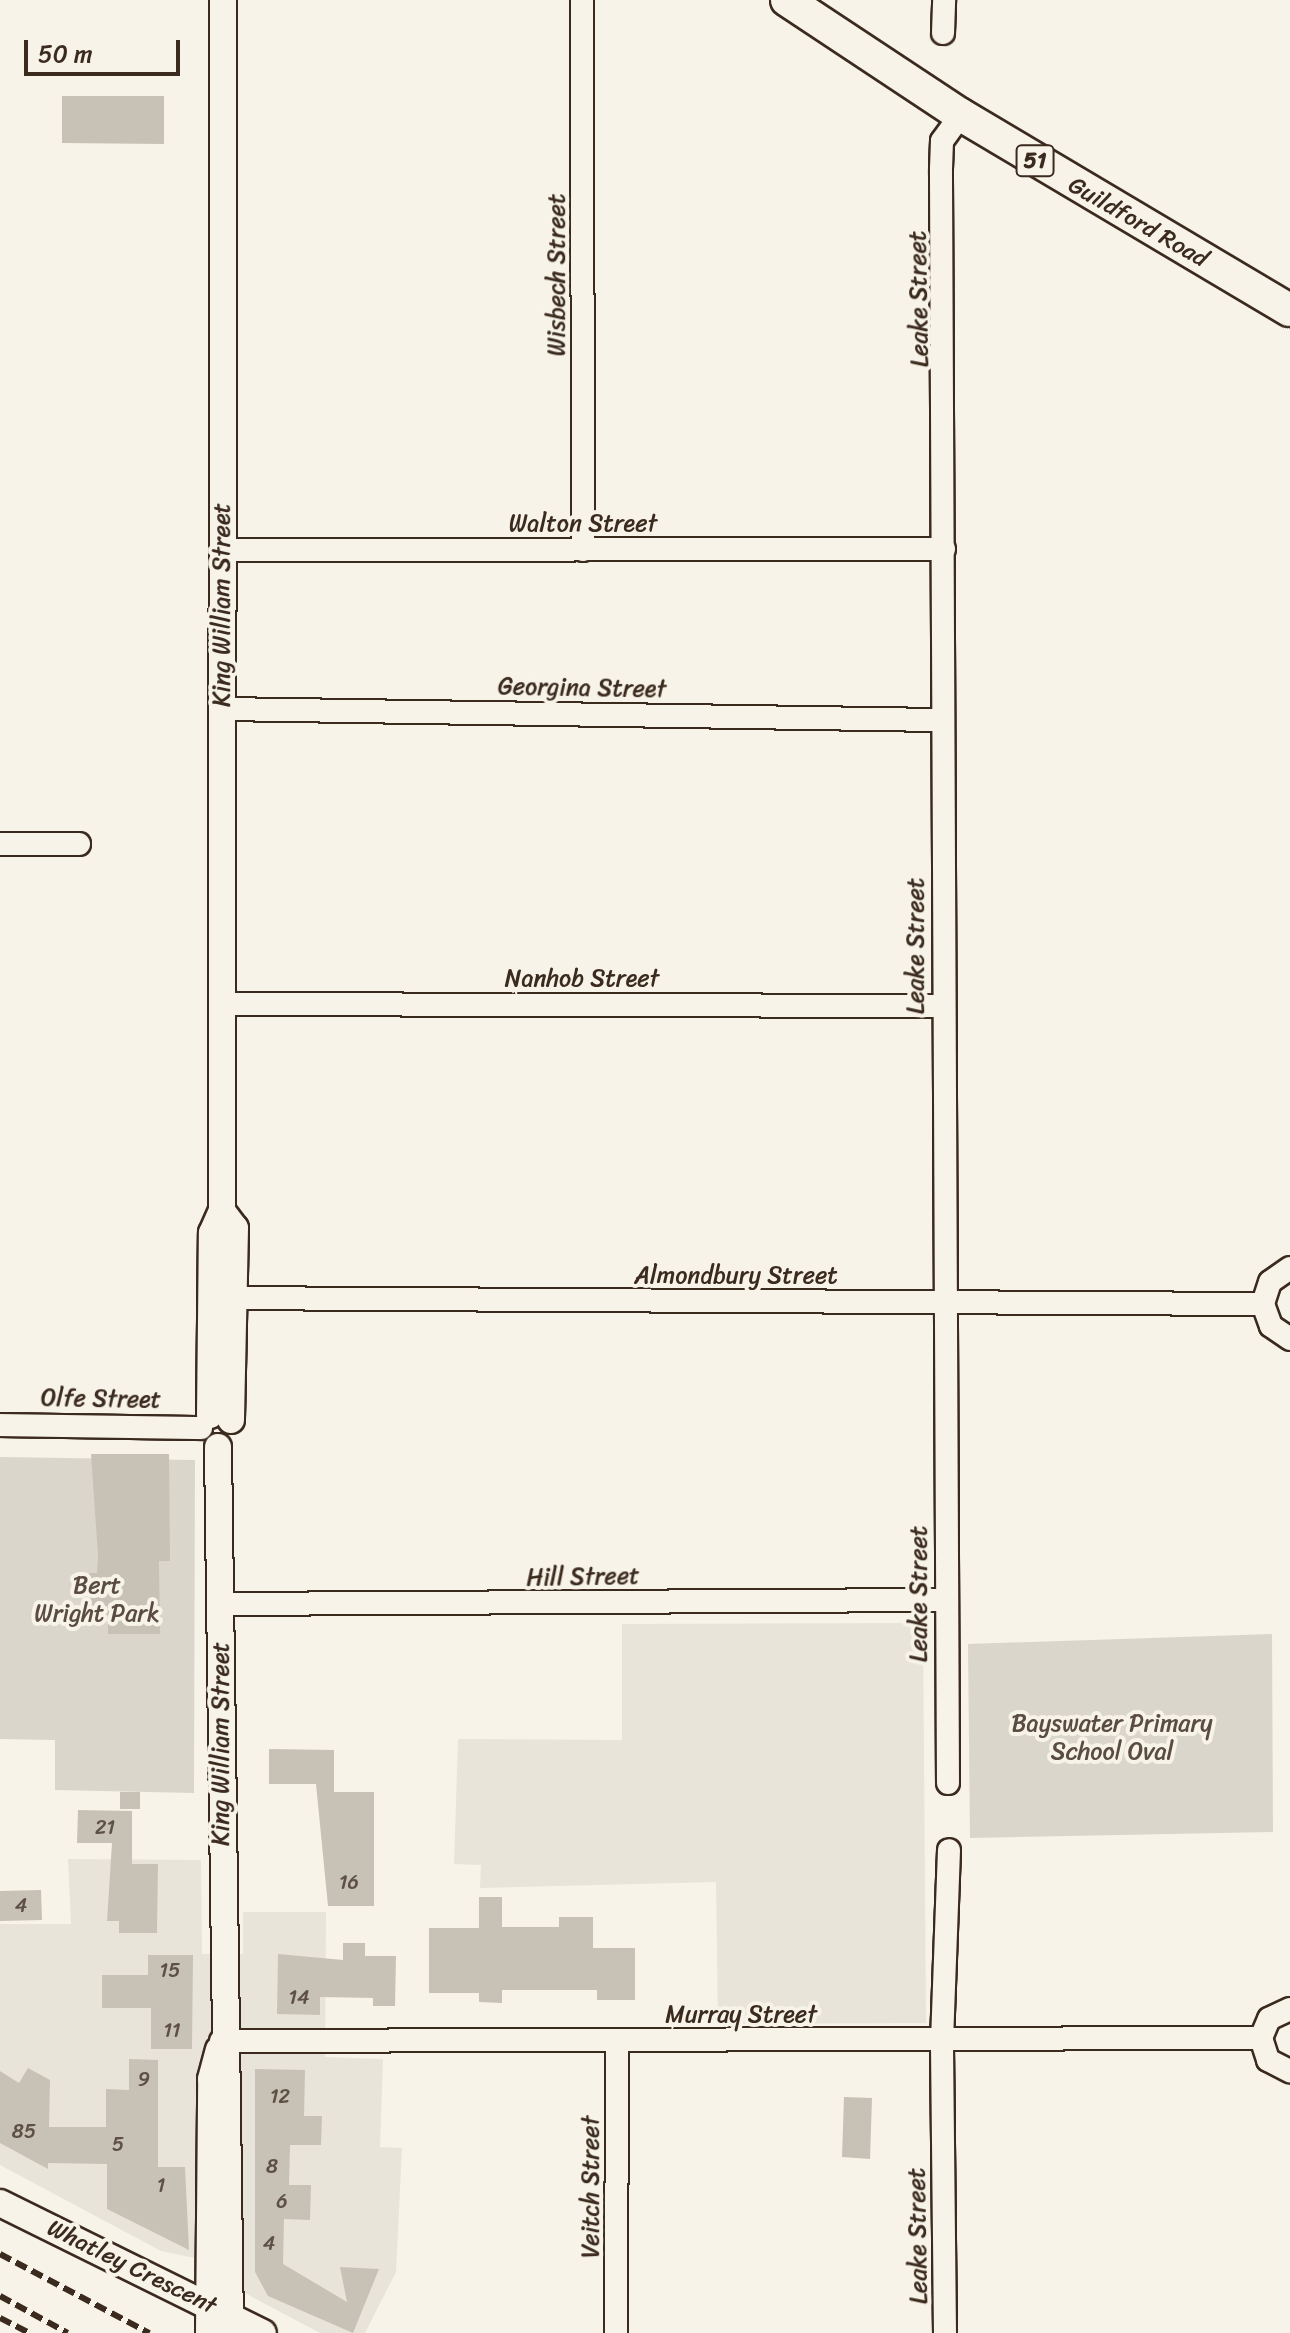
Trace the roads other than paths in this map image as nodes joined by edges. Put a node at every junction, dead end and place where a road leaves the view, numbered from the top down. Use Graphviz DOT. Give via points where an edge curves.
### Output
graph roads {
  1 [pos="223,0"];
  2 [pos="582,0"];
  3 [pos="787,0"];
  4 [pos="944,0"];
  5 [pos="943,33"];
  6 [pos="961,115"];
  7 [pos="1290,310"];
  8 [pos="944,549"];
  9 [pos="222,550"];
  10 [pos="583,550"];
  11 [pos="222,709"];
  12 [pos="942,720"];
  13 [pos="0,844"];
  14 [pos="79,844"];
  15 [pos="222,1004"];
  16 [pos="942,1006"];
  17 [pos="1290,1268"];
  18 [pos="221,1298"];
  19 [pos="945,1304"];
  20 [pos="1263,1304"];
  21 [pos="1290,1339"];
  22 [pos="0,1425"];
  23 [pos="215,1428"];
  24 [pos="945,1600"];
  25 [pos="222,1604"];
  26 [pos="948,1783"];
  27 [pos="949,1850"];
  28 [pos="1290,2009"];
  29 [pos="1261,2038"];
  30 [pos="221,2041"];
  31 [pos="617,2041"];
  32 [pos="942,2041"];
  33 [pos="1290,2071"];
  34 [pos="0,2203"];
  35 [pos="223,2317"];
  36 [pos="209,2333"];
  37 [pos="263,2333"];
  38 [pos="616,2333"];
  39 [pos="945,2333"];
  1 -- 9 [label="main road, King William Street"];
  2 -- 10 [label="street, Wisbech Street"];
  3 -- 6 [label="highway, Guildford Road / 51"];
  4 -- 5 [label="street"];
  6 -- 7 [label="highway, Guildford Road / 51"];
  6 -- 8 [label="street, Leake Street" via="942,149"];
  8 -- 10 [label="street, Walton Street"];
  8 -- 12 [label="street, Leake Street"];
  9 -- 10 [label="street, Walton Street"];
  9 -- 11 [label="main road, King William Street"];
  11 -- 12 [label="street, Georgina Street"];
  11 -- 15 [label="main road, King William Street"];
  12 -- 16 [label="street, Leake Street"];
  13 -- 14 [label="street"];
  15 -- 16 [label="street, Nanhob Street"];
  15 -- 18 [label="main road, King William Street" via="222,1211 212,1233"];
  16 -- 19 [label="street, Leake Street"];
  17 -- 20 [label="street" via="1270,1282"];
  18 -- 19 [label="street, Almondbury Street"];
  18 -- 23 [label="main road, King William Street"];
  19 -- 20 [label="street, Almondbury Street"];
  19 -- 24 [label="street, Leake Street"];
  20 -- 21 [label="street" via="1271,1326"];
  22 -- 23 [label="street, Olfe Street"];
  23 -- 25 [label="main road, King William Street"];
  24 -- 25 [label="street, Hill Street"];
  24 -- 26 [label="street, Leake Street"];
  25 -- 30 [label="main road, King William Street"];
  27 -- 32 [label="street, Leake Street"];
  28 -- 29 [label="street" via="1269,2019"];
  29 -- 32 [label="street, Murray Street"];
  29 -- 33 [label="street" via="1268,2060"];
  30 -- 31 [label="street, Murray Street"];
  30 -- 35 [label="main road, King William Street" via="229,2079 230,2259"];
  30 -- 35 [label="main road, King William Street" via="211,2079"];
  31 -- 32 [label="street, Murray Street"];
  31 -- 38 [label="street, Veitch Street"];
  32 -- 39 [label="street, Leake Street"];
  34 -- 35 [label="main road, Whatley Crescent"];
  35 -- 36 [label="main road"];
  35 -- 37 [label="main road, Whatley Crescent"];
}
